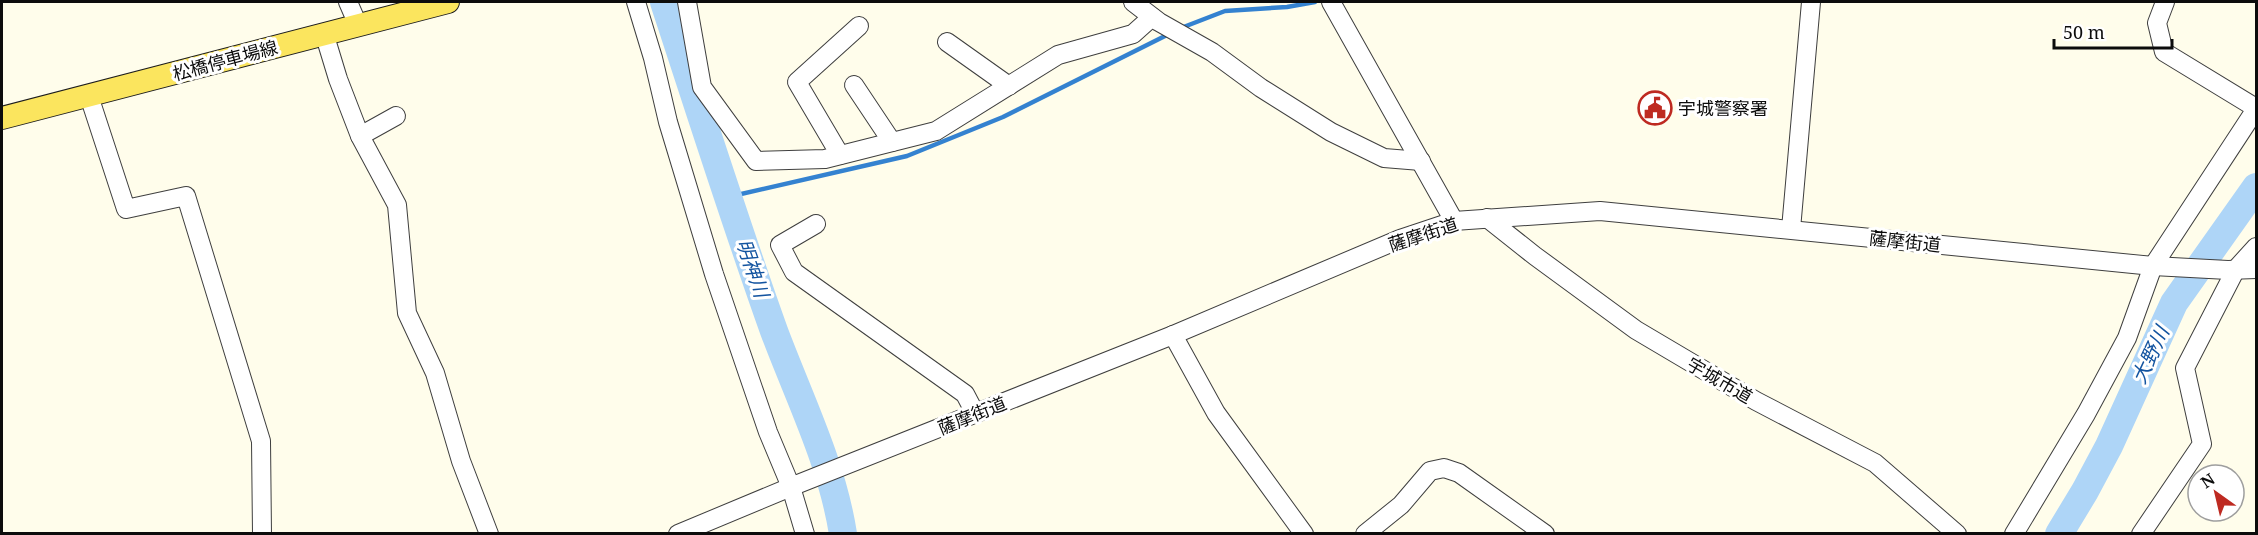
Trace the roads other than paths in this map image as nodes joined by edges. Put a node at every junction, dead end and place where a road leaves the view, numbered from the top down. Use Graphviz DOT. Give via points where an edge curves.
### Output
graph roads {
  1 [pos="348,2"];
  2 [pos="448,2"];
  3 [pos="636,2"];
  4 [pos="687,2"];
  5 [pos="1133,2"];
  6 [pos="1330,2"];
  7 [pos="1811,2"];
  8 [pos="2165,2"];
  9 [pos="1156,20"];
  10 [pos="358,25"];
  11 [pos="860,26"];
  12 [pos="324,33"];
  13 [pos="947,42"];
  14 [pos="854,85"];
  15 [pos="1009,86"];
  16 [pos="89,96"];
  17 [pos="2256,108"];
  18 [pos="396,117"];
  19 [pos="2,118"];
  20 [pos="360,136"];
  21 [pos="892,142"];
  22 [pos="840,155"];
  23 [pos="1421,161"];
  24 [pos="1487,218"];
  25 [pos="1454,221"];
  26 [pos="816,224"];
  27 [pos="1791,230"];
  28 [pos="2256,247"];
  29 [pos="2156,266"];
  30 [pos="2256,269"];
  31 [pos="2232,270"];
  32 [pos="1173,335"];
  33 [pos="975,413"];
  34 [pos="794,485"];
  35 [pos="262,534"];
  36 [pos="489,534"];
  37 [pos="678,534"];
  38 [pos="805,534"];
  39 [pos="1304,534"];
  40 [pos="1365,534"];
  41 [pos="1545,534"];
  42 [pos="1957,534"];
  43 [pos="2014,534"];
  44 [pos="2142,534"];
  1 -- 10 [label="street"];
  2 -- 10 [label="main road, 松橋停車場線"];
  3 -- 34 [label="street" via="714,274 768,432"];
  4 -- 22 [label="street" via="702,87 756,161"];
  5 -- 9 [label="street"];
  6 -- 23 [label="street"];
  7 -- 27 [label="street"];
  8 -- 17 [label="street" via="2157,23 2164,52"];
  9 -- 15 [label="street" via="1133,34 1058,55"];
  9 -- 23 [label="street" via="1212,52 1331,132 1384,158"];
  10 -- 12 [label="main road, 松橋停車場線"];
  11 -- 22 [label="street" via="797,82"];
  12 -- 16 [label="main road, 松橋停車場線"];
  12 -- 20 [label="street"];
  13 -- 15 [label="street"];
  14 -- 21 [label="street"];
  15 -- 21 [label="street" via="936,130"];
  16 -- 19 [label="main road, 松橋停車場線"];
  16 -- 35 [label="street" via="126,209 186,196 261,441"];
  17 -- 29 [label="street"];
  18 -- 20 [label="street"];
  20 -- 36 [label="street" via="397,206 408,313 435,373 460,461"];
  21 -- 22 [label="street"];
  23 -- 25 [label="street"];
  24 -- 25 [label="street, 薩摩街道"];
  24 -- 27 [label="street, 薩摩街道" via="1600,211"];
  24 -- 42 [label="street, 宇城市道" via="1636,330 1756,401 1875,463"];
  25 -- 32 [label="street, 薩摩街道" via="1400,239"];
  26 -- 33 [label="street" via="780,245 795,272 965,394"];
  27 -- 29 [label="street, 薩摩街道"];
  28 -- 31 [label="street"];
  29 -- 31 [label="street, 薩摩街道"];
  29 -- 43 [label="street" via="2127,338"];
  30 -- 31 [label="street, 薩摩街道"];
  31 -- 44 [label="street" via="2185,368 2202,444"];
  32 -- 33 [label="street, 薩摩街道"];
  32 -- 39 [label="street" via="1216,413"];
  33 -- 34 [label="street, 薩摩街道"];
  34 -- 37 [label="street, 薩摩街道"];
  34 -- 38 [label="street"];
  40 -- 41 [label="street" via="1401,505 1430,471 1444,468 1459,474"];
}
